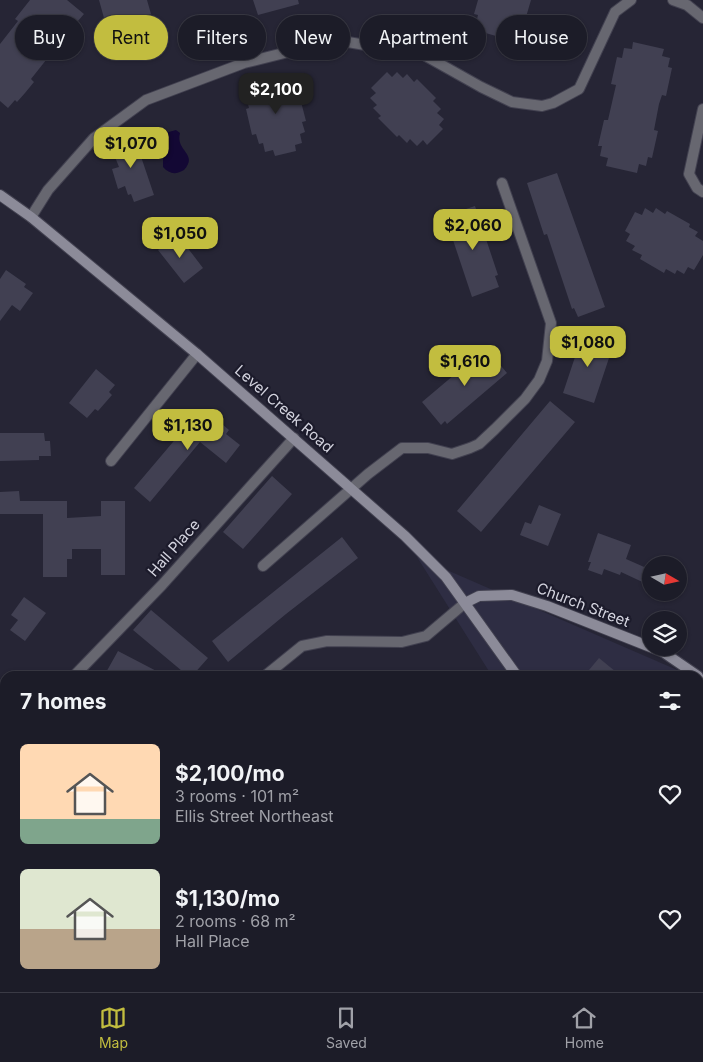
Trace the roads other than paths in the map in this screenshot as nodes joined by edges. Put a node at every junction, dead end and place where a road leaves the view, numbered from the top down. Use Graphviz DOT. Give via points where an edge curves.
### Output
graph roads {
  1 [pos="631,0"];
  2 [pos="673,0"];
  3 [pos="703,18"];
  4 [pos="703,109"];
  5 [pos="502,183"];
  6 [pos="703,192"];
  7 [pos="0,195"];
  8 [pos="31,217"];
  9 [pos="197,354"];
  10 [pos="294,438"];
  11 [pos="110,461"];
  12 [pos="352,489"];
  13 [pos="263,566"];
  14 [pos="465,603"];
  15 [pos="79,671"];
  16 [pos="271,671"];
  17 [pos="513,671"];
  18 [pos="690,671"];
  1 -- 8 [label="street" via="615,12 579,89 542,106 512,102 424,55 336,40 244,63 139,104 94,138 48,190"];
  2 -- 3 [label="street" via="687,5"];
  4 -- 6 [label="street" via="689,174"];
  5 -- 12 [label="street" via="551,323 547,361 539,380 512,413 479,444 452,454 428,448 402,448"];
  7 -- 8 [label="street, Level Creek Road"];
  8 -- 9 [label="street, Level Creek Road"];
  9 -- 10 [label="street, Level Creek Road"];
  9 -- 11 [label="street"];
  10 -- 12 [label="street, Level Creek Road"];
  10 -- 15 [label="street, Hall Place" via="162,585"];
  12 -- 13 [label="street"];
  12 -- 14 [label="street, Level Creek Road" via="446,577"];
  14 -- 16 [label="street" via="426,636 402,642 327,641 302,646"];
  14 -- 17 [label="street, Level Creek Road"];
  14 -- 18 [label="street, Church Street" via="479,596 512,595 663,652"];
}
